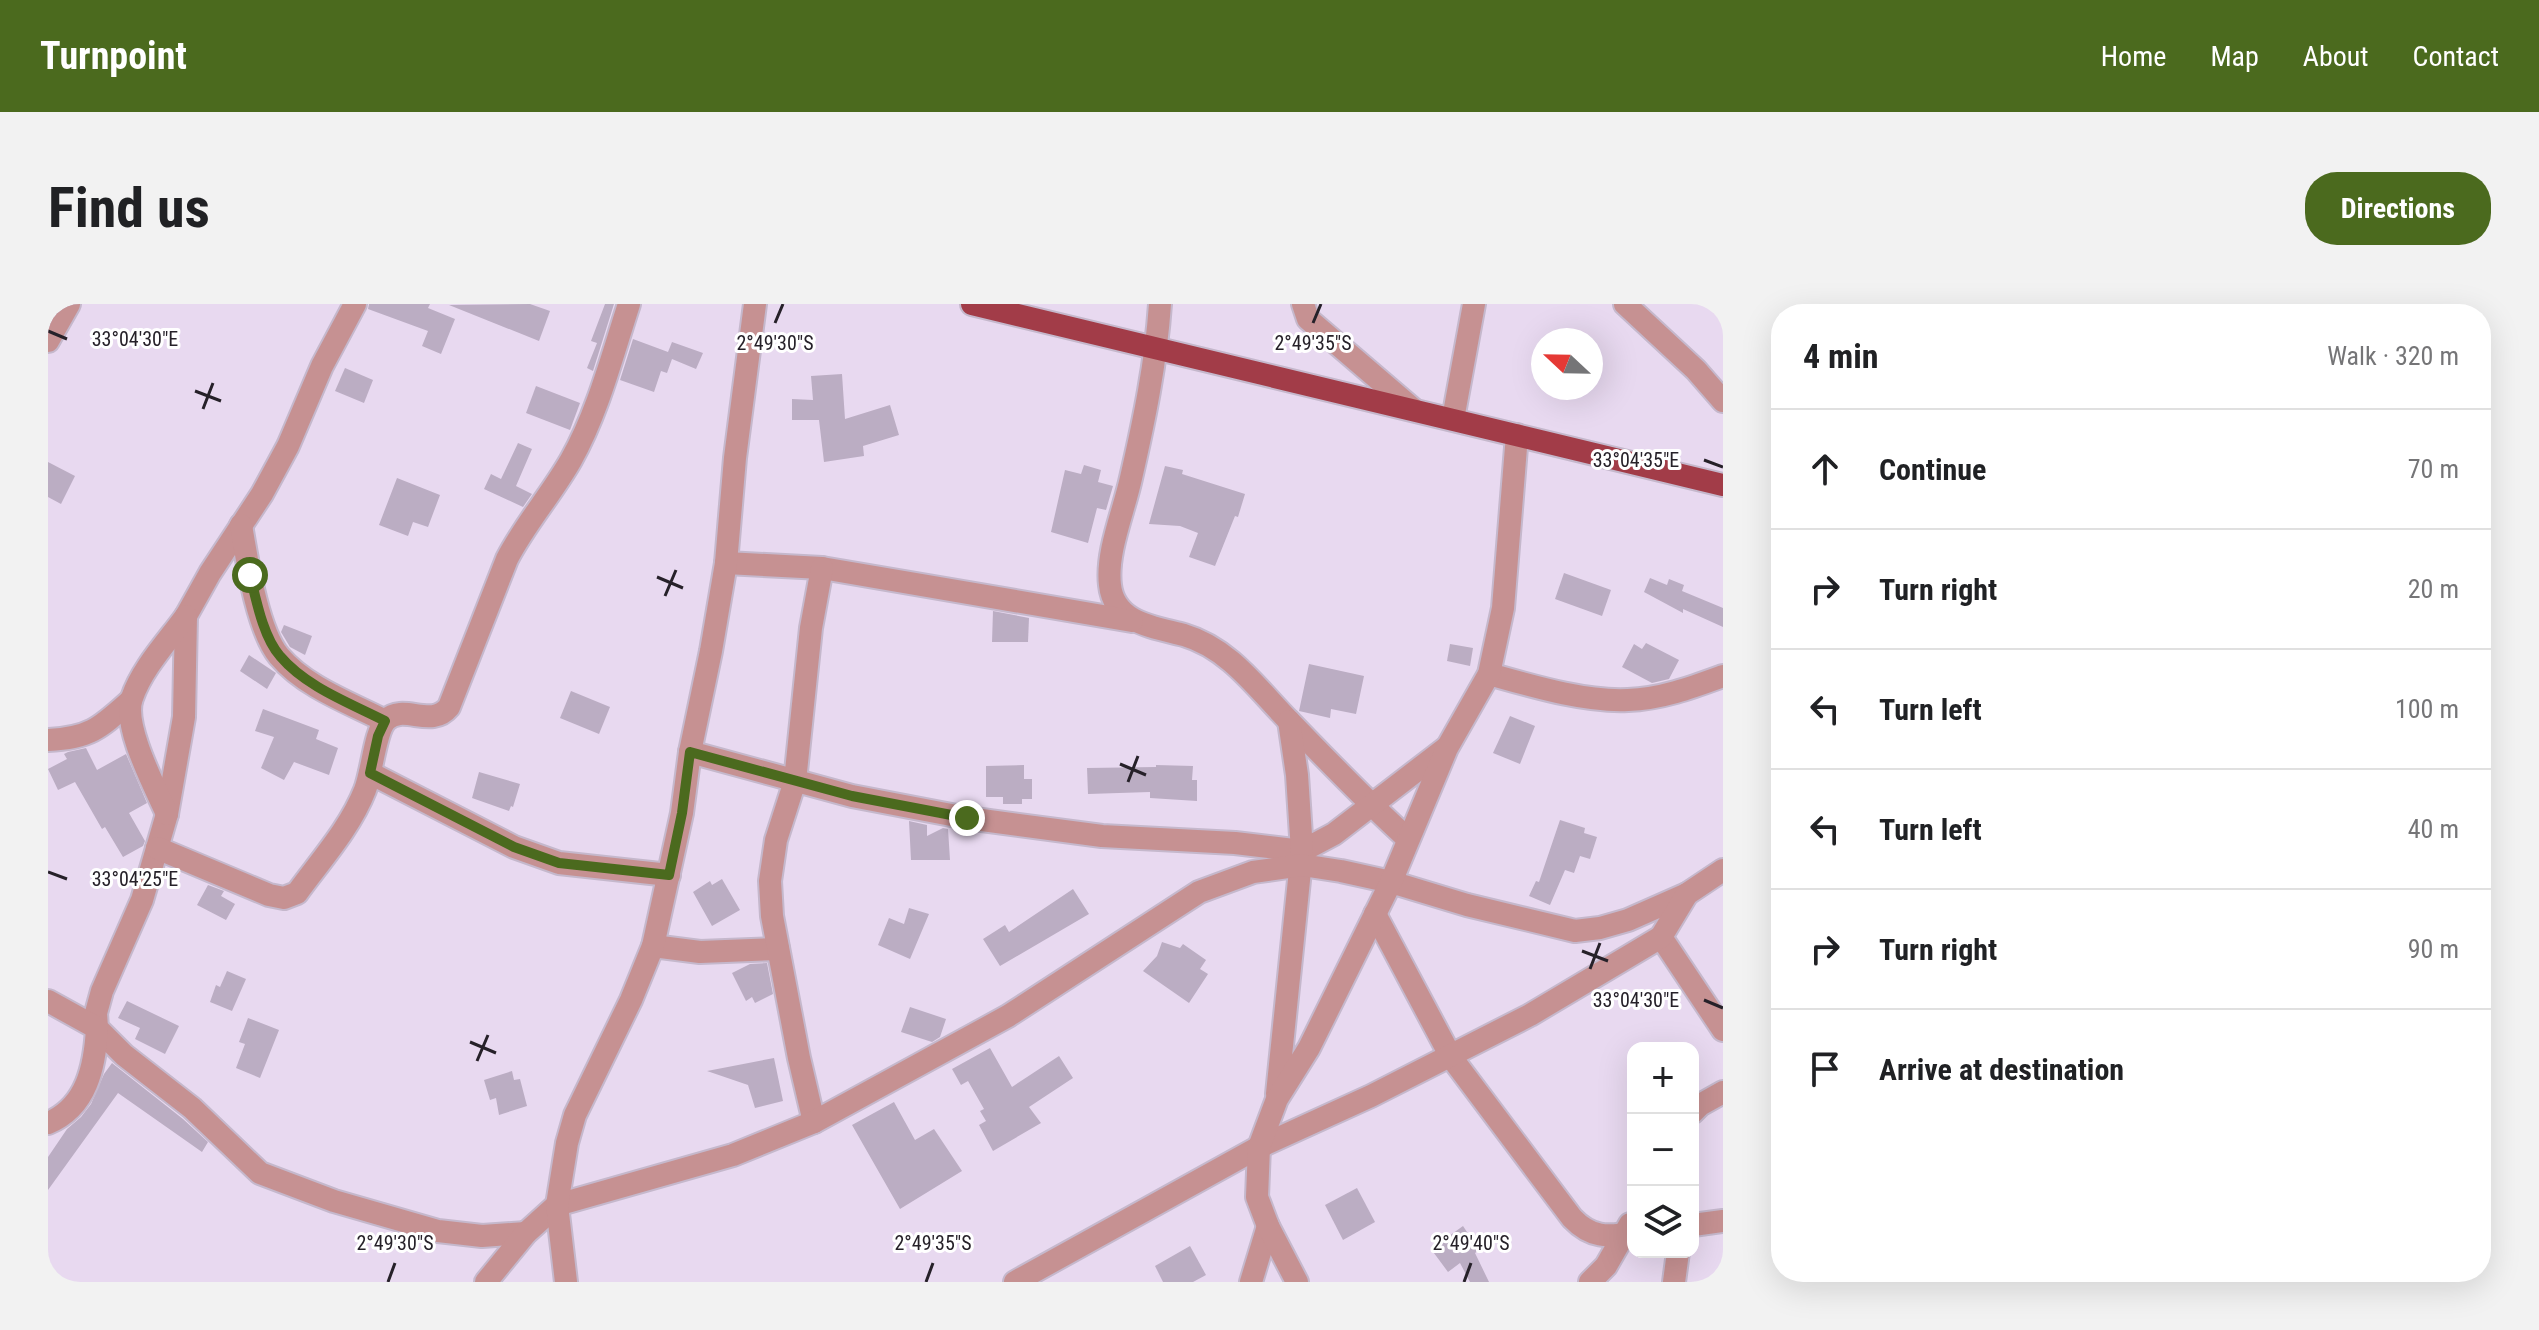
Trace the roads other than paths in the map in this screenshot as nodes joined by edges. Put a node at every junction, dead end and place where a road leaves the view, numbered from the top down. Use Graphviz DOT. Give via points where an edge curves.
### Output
graph roads {
  1 [pos="69,304"];
  2 [pos="355,304"];
  3 [pos="629,304"];
  4 [pos="755,304"];
  5 [pos="972,304"];
  6 [pos="1160,304"];
  7 [pos="1303,304"];
  8 [pos="1474,304"];
  9 [pos="1625,304"];
  10 [pos="48,341"];
  11 [pos="1157,347"];
  12 [pos="1723,401"];
  13 [pos="1413,409"];
  14 [pos="1453,419"];
  15 [pos="1517,435"];
  16 [pos="1723,485"];
  17 [pos="241,525"];
  18 [pos="726,563"];
  19 [pos="822,568"];
  20 [pos="186,616"];
  21 [pos="1135,622"];
  22 [pos="1489,674"];
  23 [pos="1723,676"];
  24 [pos="130,701"];
  25 [pos="385,721"];
  26 [pos="1289,721"];
  27 [pos="48,740"];
  28 [pos="1447,748"];
  29 [pos="690,752"];
  30 [pos="370,773"];
  31 [pos="795,781"];
  32 [pos="1373,807"];
  33 [pos="167,814"];
  34 [pos="1408,839"];
  35 [pos="157,848"];
  36 [pos="1302,858"];
  37 [pos="1723,870"];
  38 [pos="669,875"];
  39 [pos="1391,882"];
  40 [pos="1687,894"];
  41 [pos="1375,914"];
  42 [pos="1661,937"];
  43 [pos="653,946"];
  44 [pos="778,949"];
  45 [pos="48,1001"];
  46 [pos="97,1028"];
  47 [pos="1723,1030"];
  48 [pos="1451,1057"];
  49 [pos="1723,1092"];
  50 [pos="1277,1099"];
  51 [pos="1699,1106"];
  52 [pos="814,1122"];
  53 [pos="48,1123"];
  54 [pos="1259,1147"];
  55 [pos="557,1205"];
  56 [pos="1723,1221"];
  57 [pos="1699,1224"];
  58 [pos="1268,1226"];
  59 [pos="1627,1230"];
  60 [pos="526,1233"];
  61 [pos="1627,1234"];
  62 [pos="1677,1258"];
  63 [pos="486,1282"];
  64 [pos="566,1282"];
  65 [pos="1015,1282"];
  66 [pos="1251,1282"];
  67 [pos="1297,1282"];
  68 [pos="1590,1282"];
  69 [pos="1674,1282"];
  1 -- 10 [label="street"];
  2 -- 17 [label="street" via="288,446"];
  3 -- 25 [label="street" via="592,418 507,559 449,707 436,717 397,714"];
  4 -- 18 [label="street"];
  5 -- 11 [label="highway"];
  6 -- 11 [label="street"];
  7 -- 13 [label="street" via="1308,319"];
  8 -- 14 [label="street"];
  9 -- 12 [label="street"];
  11 -- 13 [label="highway"];
  11 -- 21 [label="street" via="1109,566 1118,608"];
  13 -- 14 [label="highway"];
  14 -- 15 [label="highway"];
  15 -- 16 [label="highway"];
  15 -- 22 [label="street" via="1503,608"];
  17 -- 20 [label="street"];
  17 -- 25 [label="street" via="262,619 278,655 308,680"];
  18 -- 19 [label="street"];
  18 -- 29 [label="street"];
  19 -- 21 [label="street"];
  19 -- 31 [label="street"];
  20 -- 24 [label="street"];
  20 -- 33 [label="street" via="184,717"];
  21 -- 26 [label="street" via="1218,650"];
  22 -- 23 [label="street" via="1561,693 1628,700 1681,691"];
  22 -- 28 [label="street"];
  24 -- 27 [label="street" via="101,728 77,738"];
  24 -- 33 [label="street" via="130,724"];
  25 -- 30 [label="street"];
  26 -- 32 [label="street"];
  26 -- 36 [label="street"];
  28 -- 32 [label="street"];
  28 -- 34 [label="street"];
  29 -- 31 [label="street"];
  29 -- 38 [label="street"];
  30 -- 35 [label="street" via="349,823 297,893 284,898"];
  30 -- 38 [label="street" via="514,847 559,863"];
  31 -- 36 [label="street" via="915,809 1036,829 1235,843"];
  31 -- 44 [label="street" via="776,840 770,881"];
  32 -- 34 [label="street"];
  32 -- 36 [label="street"];
  33 -- 35 [label="street"];
  34 -- 39 [label="street"];
  35 -- 46 [label="street" via="142,900 102,991"];
  36 -- 39 [label="street"];
  36 -- 50 [label="street"];
  36 -- 52 [label="street" via="1199,892 1008,1016"];
  37 -- 40 [label="street"];
  38 -- 43 [label="street"];
  39 -- 40 [label="street" via="1575,931 1628,920"];
  39 -- 41 [label="street"];
  40 -- 42 [label="street"];
  41 -- 48 [label="street"];
  41 -- 50 [label="street" via="1309,1048"];
  42 -- 47 [label="street"];
  42 -- 48 [label="street"];
  43 -- 44 [label="street" via="700,952"];
  43 -- 55 [label="street" via="575,1115"];
  44 -- 52 [label="street"];
  45 -- 46 [label="street"];
  46 -- 53 [label="street" via="89,1081 69,1110"];
  46 -- 60 [label="street" via="260,1173 438,1231"];
  48 -- 54 [label="street"];
  48 -- 59 [label="street" via="1585,1231 1602,1235"];
  49 -- 51 [label="street"];
  50 -- 54 [label="street"];
  52 -- 55 [label="street" via="733,1155"];
  54 -- 58 [label="street" via="1257,1197"];
  54 -- 65 [label="street"];
  55 -- 60 [label="street"];
  55 -- 64 [label="street"];
  56 -- 57 [label="street"];
  58 -- 66 [label="street"];
  58 -- 67 [label="street"];
  60 -- 63 [label="street"];
  61 -- 68 [label="street"];
  62 -- 69 [label="street"];
}
